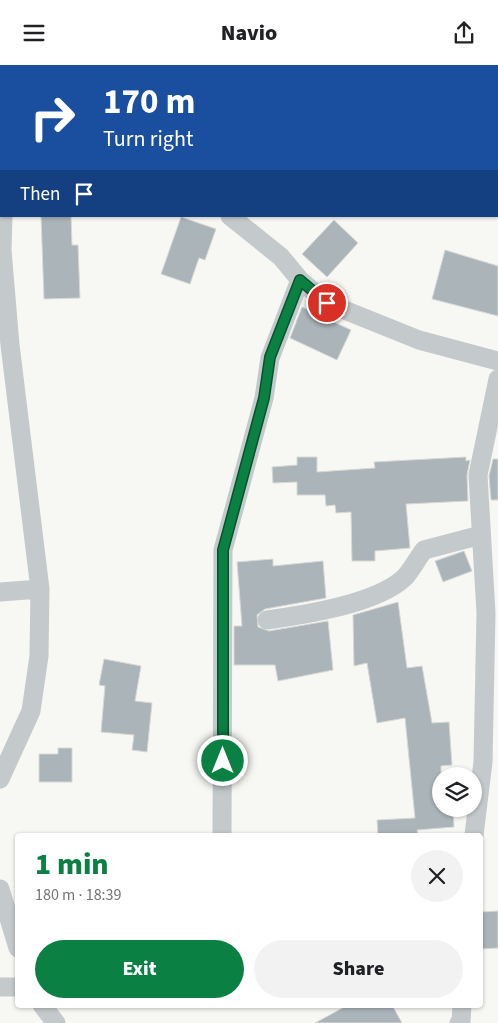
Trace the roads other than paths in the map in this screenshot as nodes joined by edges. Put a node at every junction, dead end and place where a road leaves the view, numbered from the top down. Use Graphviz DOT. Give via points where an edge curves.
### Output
graph roads {
  1 [pos="3,217"];
  2 [pos="231,217"];
  3 [pos="300,280"];
  4 [pos="498,361"];
  5 [pos="498,379"];
  6 [pos="481,535"];
  7 [pos="40,589"];
  8 [pos="0,592"];
  9 [pos="492,613"];
  10 [pos="267,620"];
  11 [pos="0,779"];
  12 [pos="222,833"];
  13 [pos="474,833"];
  14 [pos="0,889"];
  15 [pos="15,938"];
  16 [pos="0,987"];
  17 [pos="15,987"];
  18 [pos="44,1008"];
  19 [pos="462,1008"];
  20 [pos="56,1023"];
  21 [pos="458,1023"];
  1 -- 7 [label="street" via="2,250 10,345"];
  2 -- 3 [label="street" via="280,257"];
  3 -- 4 [label="street" via="327,303 419,340"];
  3 -- 12 [label="street" via="270,357 264,398 223,550"];
  5 -- 6 [label="street" via="478,475"];
  6 -- 9 [label="street"];
  6 -- 10 [label="street" via="424,550 404,578 385,592 313,614"];
  7 -- 8 [label="street"];
  7 -- 11 [label="street" via="39,656 31,711"];
  9 -- 13 [label="street" via="483,763"];
  14 -- 15 [label="street"];
  16 -- 17 [label="street"];
  18 -- 20 [label="street"];
  19 -- 21 [label="street" via="461,1022"];
}
